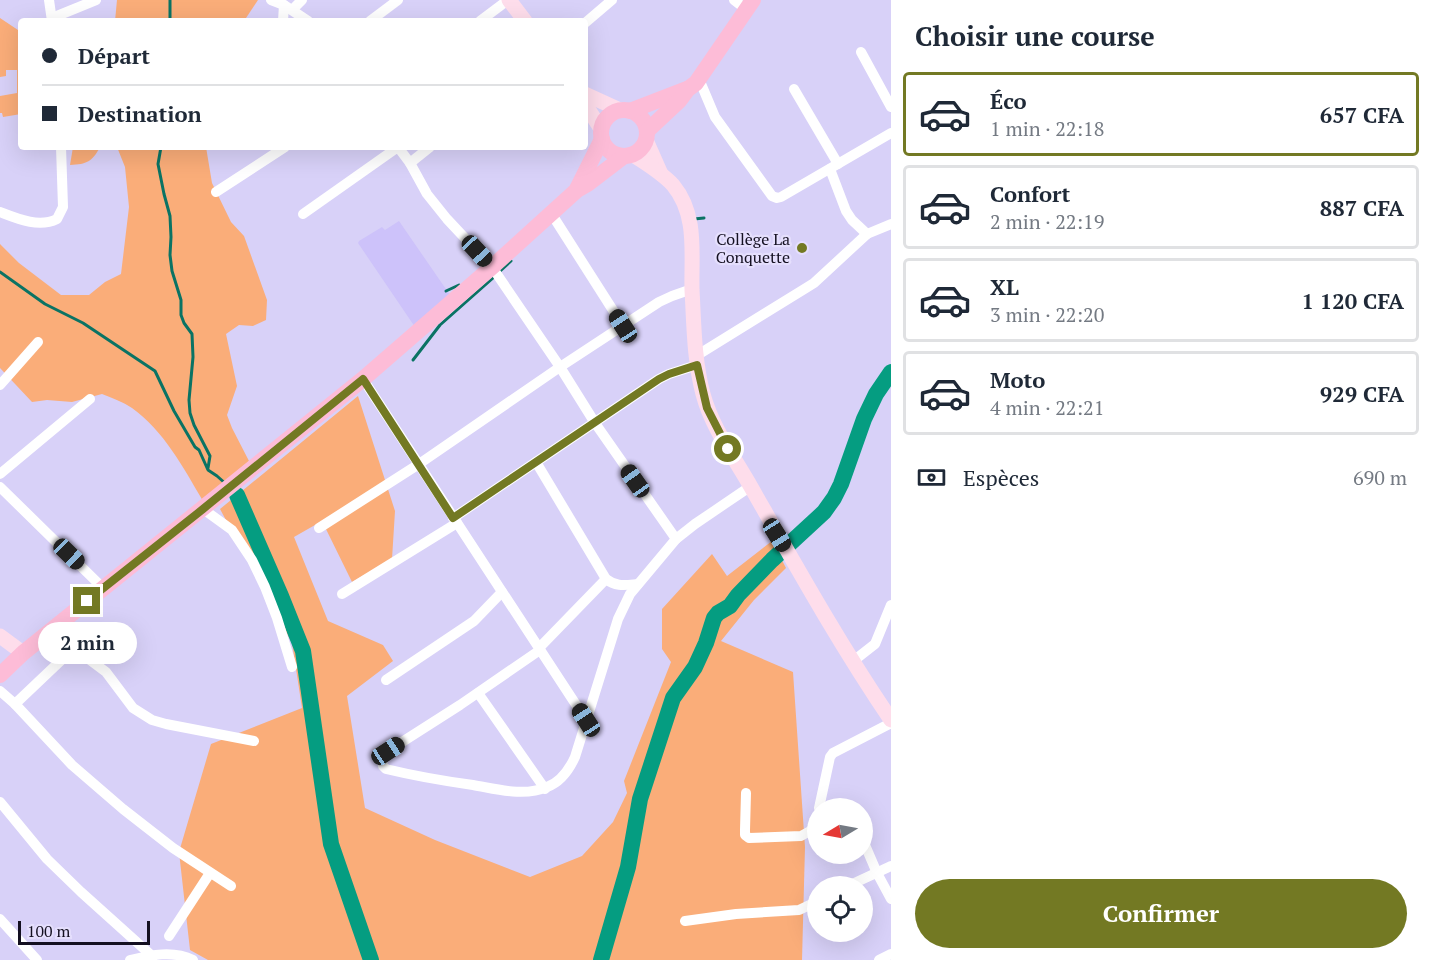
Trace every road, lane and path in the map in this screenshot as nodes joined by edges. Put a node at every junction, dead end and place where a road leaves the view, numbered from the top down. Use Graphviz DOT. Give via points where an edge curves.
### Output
graph roads {
  1 [pos="49,0"];
  2 [pos="96,0"];
  3 [pos="271,0"];
  4 [pos="302,0"];
  5 [pos="398,0"];
  6 [pos="509,0"];
  7 [pos="612,0"];
  8 [pos="745,3"];
  9 [pos="288,7"];
  10 [pos="52,18"];
  11 [pos="56,18"];
  12 [pos="284,18"];
  13 [pos="304,18"];
  14 [pos="374,18"];
  15 [pos="484,18"];
  16 [pos="523,18"];
  17 [pos="588,20"];
  18 [pos="861,52"];
  19 [pos="694,84"];
  20 [pos="794,89"];
  21 [pos="588,95"];
  22 [pos="891,107"];
  23 [pos="588,110"];
  24 [pos="625,110"];
  25 [pos="891,133"];
  26 [pos="601,134"];
  27 [pos="647,136"];
  28 [pos="61,150"];
  29 [pos="280,150"];
  30 [pos="394,150"];
  31 [pos="400,150"];
  32 [pos="426,150"];
  33 [pos="628,156"];
  34 [pos="410,163"];
  35 [pos="834,166"];
  36 [pos="661,174"];
  37 [pos="577,190"];
  38 [pos="216,192"];
  39 [pos="0,212"];
  40 [pos="551,213"];
  41 [pos="303,214"];
  42 [pos="891,224"];
  43 [pos="867,234"];
  44 [pos="492,267"];
  45 [pos="692,289"];
  46 [pos="623,326"];
  47 [pos="38,342"];
  48 [pos="696,360"];
  49 [pos="560,367"];
  50 [pos="363,379"];
  51 [pos="0,385"];
  52 [pos="90,399"];
  53 [pos="595,423"];
  54 [pos="536,462"];
  55 [pos="418,464"];
  56 [pos="0,474"];
  57 [pos="751,486"];
  58 [pos="0,488"];
  59 [pos="203,509"];
  60 [pos="455,520"];
  61 [pos="319,528"];
  62 [pos="676,539"];
  63 [pos="606,579"];
  64 [pos="638,584"];
  65 [pos="103,588"];
  66 [pos="502,592"];
  67 [pos="342,594"];
  68 [pos="891,605"];
  69 [pos="56,627"];
  70 [pos="0,636"];
  71 [pos="74,648"];
  72 [pos="540,649"];
  73 [pos="23,653"];
  74 [pos="852,662"];
  75 [pos="291,668"];
  76 [pos="0,675"];
  77 [pos="386,680"];
  78 [pos="0,691"];
  79 [pos="478,693"];
  80 [pos="15,704"];
  81 [pos="586,720"];
  82 [pos="891,722"];
  83 [pos="254,741"];
  84 [pos="545,789"];
  85 [pos="746,793"];
  86 [pos="821,798"];
  87 [pos="0,802"];
  88 [pos="807,833"];
  89 [pos="873,864"];
  90 [pos="891,866"];
  91 [pos="210,873"];
  92 [pos="877,873"];
  93 [pos="870,876"];
  94 [pos="231,886"];
  95 [pos="891,899"];
  96 [pos="807,906"];
  97 [pos="0,919"];
  98 [pos="685,921"];
  99 [pos="170,936"];
  100 [pos="891,954"];
  101 [pos="151,958"];
  102 [pos="37,960"];
  103 [pos="130,960"];
  104 [pos="193,960"];
  105 [pos="879,960"];
  1 -- 10 [label="street"];
  2 -- 11 [label="street"];
  3 -- 9 [label="street"];
  4 -- 9 [label="street"];
  5 -- 14 [label="street"];
  6 -- 15 [label="street"];
  6 -- 16 [label="main road"];
  7 -- 17 [label="street"];
  8 -- 19 [label="main road"];
  9 -- 12 [label="street"];
  9 -- 13 [label="street"];
  18 -- 22 [label="street"];
  19 -- 24 [label="main road"];
  19 -- 27 [label="main road"];
  19 -- 35 [label="street" via="772,196 781,197"];
  20 -- 35 [label="street"];
  21 -- 24 [label="main road"];
  23 -- 26 [label="main road"];
  24 -- 26 [label="main road" via="611,114"];
  24 -- 27 [label="main road" via="644,122"];
  25 -- 35 [label="street"];
  26 -- 33 [label="main road" via="613,154"];
  26 -- 37 [label="main road"];
  27 -- 33 [label="main road" via="642,149"];
  27 -- 36 [label="main road"];
  28 -- 39 [label="street" via="63,207 57,219 46,224"];
  29 -- 38 [label="street"];
  30 -- 41 [label="street"];
  31 -- 34 [label="street"];
  32 -- 34 [label="street"];
  33 -- 36 [label="main road"];
  33 -- 37 [label="main road"];
  34 -- 44 [label="street" via="427,194"];
  35 -- 43 [label="street" via="846,211"];
  36 -- 45 [label="main road" via="678,192 688,214"];
  37 -- 40 [label="main road"];
  40 -- 44 [label="main road"];
  40 -- 46 [label="street"];
  42 -- 43 [label="street"];
  43 -- 48 [label="street" via="814,283"];
  44 -- 49 [label="street"];
  44 -- 50 [label="main road"];
  45 -- 46 [label="street" via="659,302"];
  45 -- 48 [label="main road"];
  46 -- 49 [label="street"];
  47 -- 51 [label="street"];
  48 -- 53 [label="street"];
  48 -- 57 [label="main road" via="707,408"];
  49 -- 53 [label="street"];
  49 -- 55 [label="street"];
  50 -- 55 [label="street"];
  50 -- 59 [label="main road"];
  52 -- 56 [label="street"];
  53 -- 54 [label="street"];
  53 -- 62 [label="street"];
  54 -- 60 [label="street"];
  54 -- 63 [label="street"];
  55 -- 60 [label="street"];
  55 -- 61 [label="street"];
  57 -- 62 [label="street"];
  57 -- 74 [label="main road"];
  58 -- 65 [label="street"];
  59 -- 65 [label="main road"];
  59 -- 75 [label="street" via="232,530 252,560 277,618"];
  60 -- 66 [label="street"];
  60 -- 67 [label="street"];
  62 -- 64 [label="street"];
  63 -- 64 [label="street" via="619,586"];
  63 -- 72 [label="street"];
  64 -- 81 [label="street" via="618,620"];
  65 -- 69 [label="main road"];
  66 -- 72 [label="street"];
  66 -- 77 [label="street" via="474,621"];
  68 -- 74 [label="street" via="875,645"];
  69 -- 71 [label="street"];
  69 -- 73 [label="main road"];
  70 -- 73 [label="main road"];
  71 -- 80 [label="street"];
  71 -- 83 [label="street" via="106,672 142,715 166,724"];
  72 -- 79 [label="street"];
  72 -- 81 [label="street"];
  73 -- 76 [label="main road"];
  74 -- 82 [label="main road"];
  78 -- 80 [label="street"];
  79 -- 84 [label="street"];
  79 -- 84 [label="street" via="388,751 382,760 386,769 513,792"];
  80 -- 91 [label="street" via="72,765 123,809"];
  81 -- 84 [label="street" via="570,767"];
  82 -- 86 [label="street" via="833,753"];
  85 -- 88 [label="street" via="748,838"];
  87 -- 101 [label="street" via="47,859"];
  89 -- 92 [label="street"];
  90 -- 92 [label="street"];
  91 -- 94 [label="street"];
  91 -- 99 [label="street"];
  92 -- 93 [label="street"];
  92 -- 95 [label="street"];
  96 -- 98 [label="street"];
  97 -- 102 [label="street"];
  100 -- 105 [label="street"];
  101 -- 103 [label="street"];
  101 -- 104 [label="street" via="176,954"];
}
